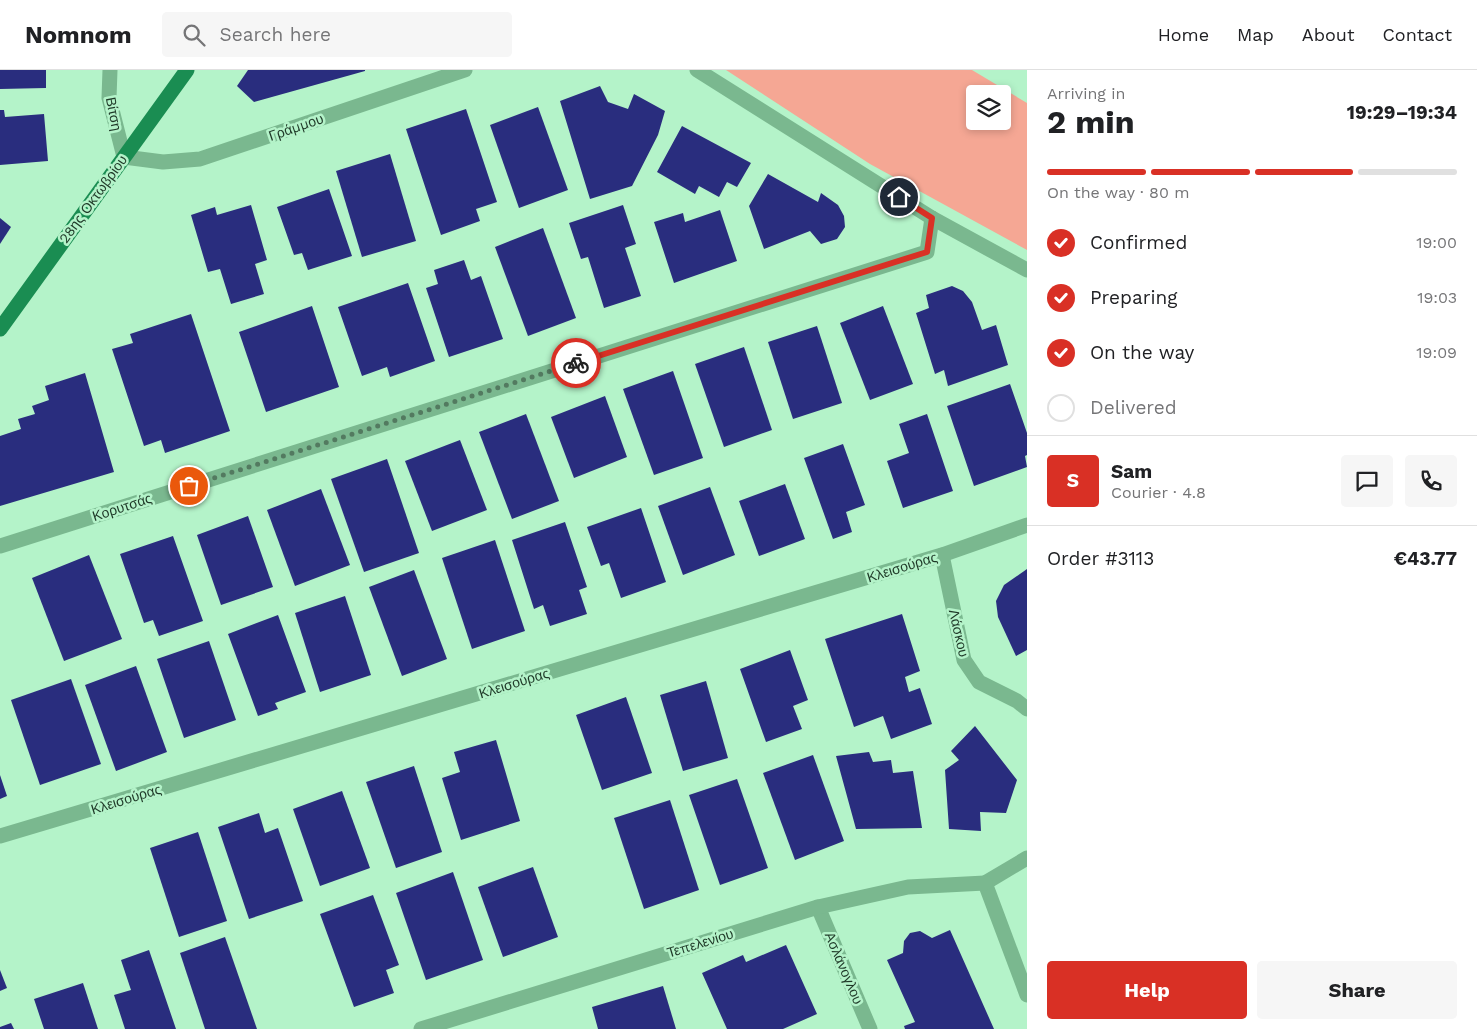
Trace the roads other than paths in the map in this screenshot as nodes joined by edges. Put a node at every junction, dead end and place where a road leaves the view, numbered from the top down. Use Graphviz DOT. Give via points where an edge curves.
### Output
graph roads {
  1 [pos="110,70"];
  2 [pos="187,70"];
  3 [pos="465,70"];
  4 [pos="698,70"];
  5 [pos="124,157"];
  6 [pos="932,218"];
  7 [pos="1027,270"];
  8 [pos="0,329"];
  9 [pos="1027,525"];
  10 [pos="0,546"];
  11 [pos="942,555"];
  12 [pos="1027,709"];
  13 [pos="0,836"];
  14 [pos="1027,858"];
  15 [pos="985,883"];
  16 [pos="818,907"];
  17 [pos="1027,995"];
  18 [pos="421,1029"];
  19 [pos="870,1029"];
  1 -- 5 [label="street, Βίτση" via="109,98"];
  2 -- 5 [label="main road, 28ης Οκτωβρίου"];
  3 -- 5 [label="street, Γράμμου" via="200,159 163,162"];
  4 -- 6 [label="street"];
  5 -- 8 [label="main road, 28ης Οκτωβρίου"];
  6 -- 7 [label="street"];
  6 -- 10 [label="street, Κορυτσάς" via="927,252"];
  9 -- 11 [label="street, Κλεισούρας"];
  11 -- 12 [label="street, Λάσκου" via="964,660 979,682"];
  11 -- 13 [label="street, Κλεισούρας"];
  14 -- 15 [label="street"];
  15 -- 16 [label="street, Τεπελενίου" via="908,887"];
  15 -- 17 [label="street"];
  16 -- 18 [label="street, Τεπελενίου"];
  16 -- 19 [label="street, Ασλάνογλου"];
}
